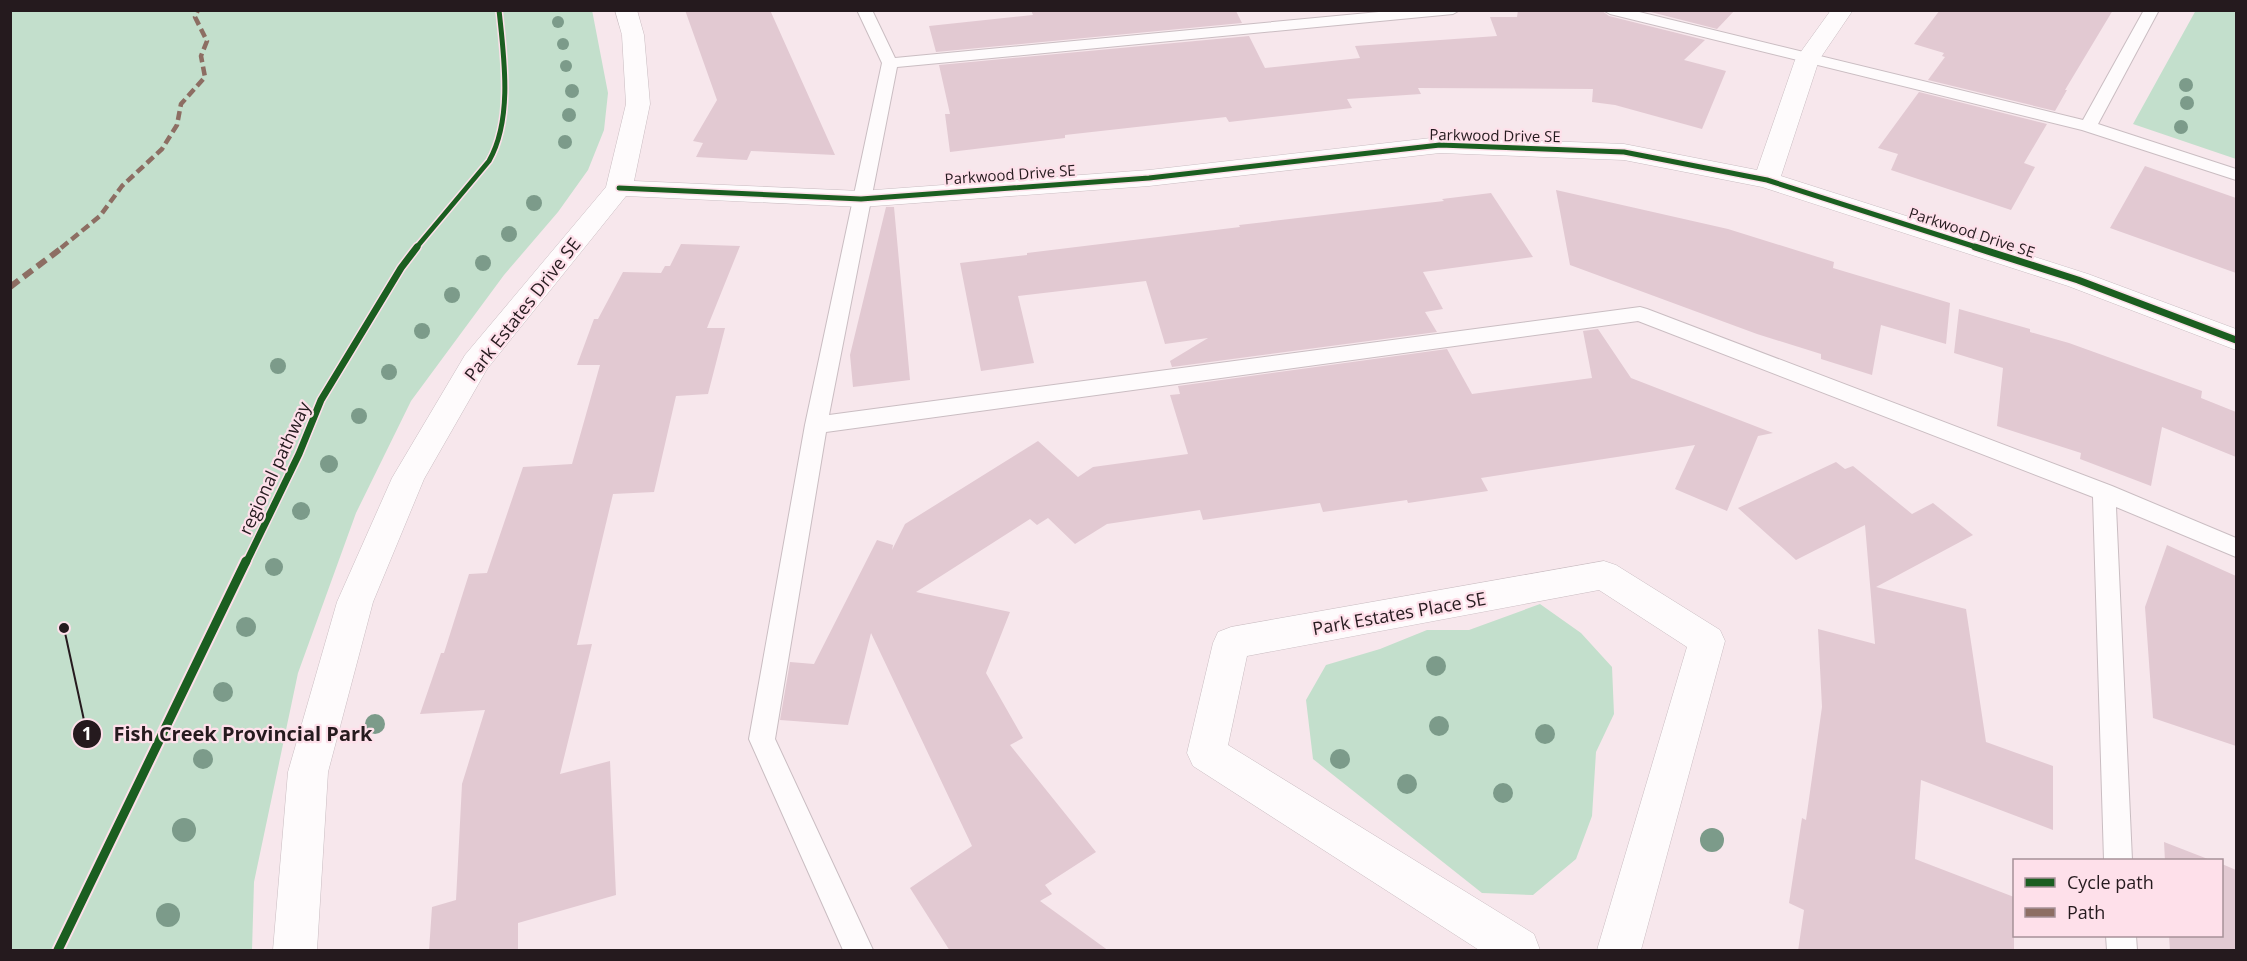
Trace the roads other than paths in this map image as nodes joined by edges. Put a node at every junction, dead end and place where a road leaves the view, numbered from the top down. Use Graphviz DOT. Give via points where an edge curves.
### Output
graph roads {
  1 [pos="626,10"];
  2 [pos="864,10"];
  3 [pos="1453,10"];
  4 [pos="1610,10"];
  5 [pos="1842,10"];
  6 [pos="2152,10"];
  7 [pos="1807,60"];
  8 [pos="890,63"];
  9 [pos="2088,126"];
  10 [pos="2236,175"];
  11 [pos="1767,180"];
  12 [pos="619,188"];
  13 [pos="861,199"];
  14 [pos="2236,340"];
  15 [pos="816,425"];
  16 [pos="2104,492"];
  17 [pos="2236,548"];
  18 [pos="2118,859"];
  19 [pos="295,951"];
  20 [pos="858,951"];
  21 [pos="1518,951"];
  22 [pos="1619,951"];
  1 -- 12 [label="street, Park Estates Drive SE" via="633,35 638,104"];
  2 -- 8 [label="lane"];
  3 -- 8 [label="lane"];
  4 -- 7 [label="lane"];
  5 -- 7 [label="street"];
  6 -- 9 [label="lane"];
  7 -- 9 [label="lane"];
  7 -- 11 [label="street"];
  8 -- 13 [label="lane"];
  9 -- 10 [label="lane"];
  11 -- 13 [label="street, Parkwood Drive SE" via="1623,152 1440,145 1149,178"];
  11 -- 14 [label="street, Parkwood Drive SE" via="2078,280"];
  12 -- 13 [label="street, Parkwood Drive SE"];
  12 -- 19 [label="street, Park Estates Drive SE" via="476,362 408,478 363,582 308,772"];
  13 -- 15 [label="lane"];
  15 -- 16 [label="lane" via="1640,314"];
  15 -- 20 [label="lane" via="762,739"];
  16 -- 17 [label="lane"];
  16 -- 18 [label="lane"];
  21 -- 22 [label="street, Park Estates Place SE" via="1207,753 1231,643 1604,575 1707,641"];
}
